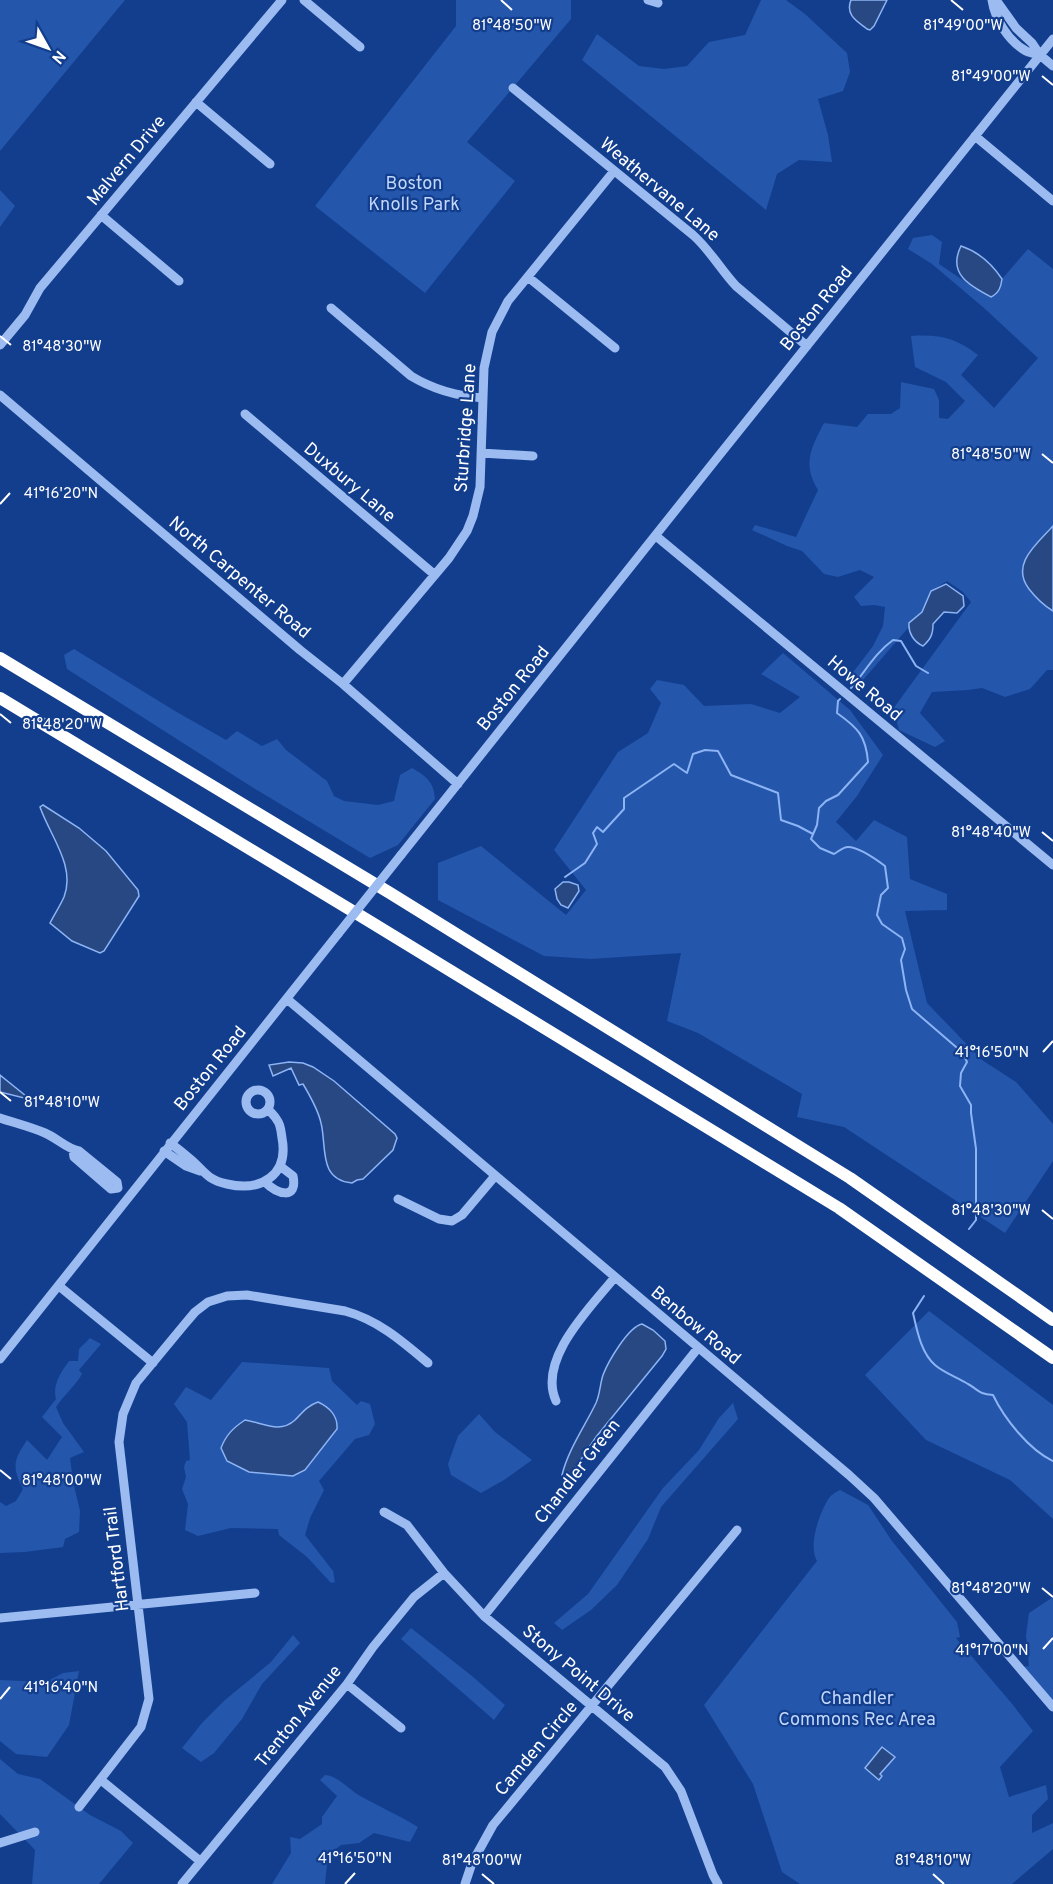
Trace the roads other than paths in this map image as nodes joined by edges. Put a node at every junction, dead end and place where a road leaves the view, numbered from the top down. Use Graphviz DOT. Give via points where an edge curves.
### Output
graph roads {
  1 [pos="282,0"];
  2 [pos="304,0"];
  3 [pos="648,0"];
  4 [pos="994,0"];
  5 [pos="658,3"];
  6 [pos="1053,39"];
  7 [pos="360,47"];
  8 [pos="1040,55"];
  9 [pos="1053,66"];
  10 [pos="513,88"];
  11 [pos="196,102"];
  12 [pos="975,135"];
  13 [pos="270,164"];
  14 [pos="614,171"];
  15 [pos="1053,201"];
  16 [pos="101,216"];
  17 [pos="528,277"];
  18 [pos="179,281"];
  19 [pos="331,309"];
  20 [pos="0,345"];
  21 [pos="807,346"];
  22 [pos="615,348"];
  23 [pos="0,395"];
  24 [pos="483,398"];
  25 [pos="244,414"];
  26 [pos="481,453"];
  27 [pos="532,456"];
  28 [pos="656,536"];
  29 [pos="435,575"];
  30 [pos="0,658"];
  31 [pos="343,684"];
  32 [pos="0,698"];
  33 [pos="458,784"];
  34 [pos="1053,865"];
  35 [pos="286,999"];
  36 [pos="267,1109"];
  37 [pos="0,1118"];
  38 [pos="167,1147"];
  39 [pos="280,1166"];
  40 [pos="495,1176"];
  41 [pos="265,1182"];
  42 [pos="129,1197"];
  43 [pos="398,1199"];
  44 [pos="615,1277"];
  45 [pos="59,1286"];
  46 [pos="1053,1320"];
  47 [pos="698,1348"];
  48 [pos="1053,1358"];
  49 [pos="0,1359"];
  50 [pos="153,1363"];
  51 [pos="428,1363"];
  52 [pos="556,1401"];
  53 [pos="384,1512"];
  54 [pos="737,1530"];
  55 [pos="444,1573"];
  56 [pos="255,1593"];
  57 [pos="138,1603"];
  58 [pos="484,1616"];
  59 [pos="0,1617"];
  60 [pos="347,1684"];
  61 [pos="591,1707"];
  62 [pos="1053,1707"];
  63 [pos="401,1728"];
  64 [pos="101,1780"];
  65 [pos="79,1807"];
  66 [pos="35,1832"];
  67 [pos="0,1843"];
  68 [pos="200,1861"];
  69 [pos="182,1884"];
  70 [pos="465,1884"];
  71 [pos="718,1884"];
  1 -- 11 [label="street, Malvern Drive"];
  2 -- 7 [label="street"];
  3 -- 5 [label="street"];
  4 -- 8 [label="street" via="997,18 1010,37 1026,51"];
  6 -- 8 [label="street, Boston Road"];
  8 -- 9 [label="street"];
  8 -- 12 [label="street, Boston Road"];
  10 -- 14 [label="street, Weathervane Lane"];
  11 -- 13 [label="street"];
  11 -- 16 [label="street, Malvern Drive"];
  12 -- 15 [label="street"];
  12 -- 21 [label="street, Boston Road"];
  14 -- 17 [label="street, Sturbridge Lane"];
  14 -- 21 [label="street, Weathervane Lane" via="702,243 736,286"];
  16 -- 18 [label="street"];
  16 -- 20 [label="street, Malvern Drive" via="40,288 25,315"];
  17 -- 22 [label="street"];
  17 -- 24 [label="street, Sturbridge Lane" via="508,301 492,332"];
  19 -- 24 [label="street" via="424,384 451,394"];
  21 -- 28 [label="street, Boston Road"];
  23 -- 31 [label="street, North Carpenter Road"];
  24 -- 26 [label="street, Sturbridge Lane"];
  25 -- 29 [label="street, Duxbury Lane"];
  26 -- 27 [label="street"];
  26 -- 29 [label="street, Sturbridge Lane" via="480,487 473,516 459,545"];
  28 -- 33 [label="street, Boston Road"];
  28 -- 34 [label="street, Howe Road"];
  29 -- 31 [label="street, Sturbridge Lane"];
  30 -- 46 [label="highway" via="390,893 850,1178"];
  31 -- 33 [label="street, North Carpenter Road"];
  32 -- 48 [label="highway" via="839,1208"];
  33 -- 35 [label="street, Boston Road, bridge"];
  35 -- 38 [label="street, Boston Road"];
  35 -- 40 [label="street, Benbow Road"];
  36 -- 39 [label="street" via="281,1128"];
  37 -- 42 [label="street" via="49,1134 73,1150 74,1157 111,1189 118,1188"];
  38 -- 41 [label="street" via="186,1166 226,1184"];
  38 -- 42 [label="street, Boston Road"];
  39 -- 41 [label="street"];
  39 -- 41 [label="street" via="293,1176 291,1189 280,1193"];
  40 -- 43 [label="street" via="462,1215 452,1221"];
  40 -- 44 [label="street, Benbow Road"];
  42 -- 45 [label="street, Boston Road"];
  44 -- 47 [label="street, Benbow Road"];
  44 -- 52 [label="street" via="564,1342 552,1379"];
  45 -- 49 [label="street, Boston Road"];
  45 -- 50 [label="street"];
  47 -- 58 [label="street, Chandler Green"];
  47 -- 62 [label="street, Benbow Road" via="874,1498"];
  50 -- 51 [label="street, Hartford Trail" via="208,1302 247,1295 360,1316 394,1334"];
  50 -- 57 [label="street, Hartford Trail" via="128,1398 119,1442"];
  53 -- 55 [label="street, Stony Point Drive" via="407,1525"];
  54 -- 61 [label="street, Camden Circle"];
  55 -- 58 [label="street, Stony Point Drive"];
  55 -- 60 [label="street, Trenton Avenue" via="414,1597"];
  56 -- 57 [label="street"];
  57 -- 59 [label="street"];
  57 -- 64 [label="street, Hartford Trail" via="148,1699 145,1718"];
  58 -- 61 [label="street, Stony Point Drive"];
  60 -- 63 [label="street"];
  60 -- 68 [label="street, Trenton Avenue"];
  61 -- 70 [label="street, Camden Circle" via="493,1825"];
  61 -- 71 [label="street, Stony Point Drive" via="665,1767 681,1791"];
  64 -- 65 [label="street, Hartford Trail"];
  64 -- 68 [label="street"];
  66 -- 67 [label="street"];
  68 -- 69 [label="street, Trenton Avenue"];
}
